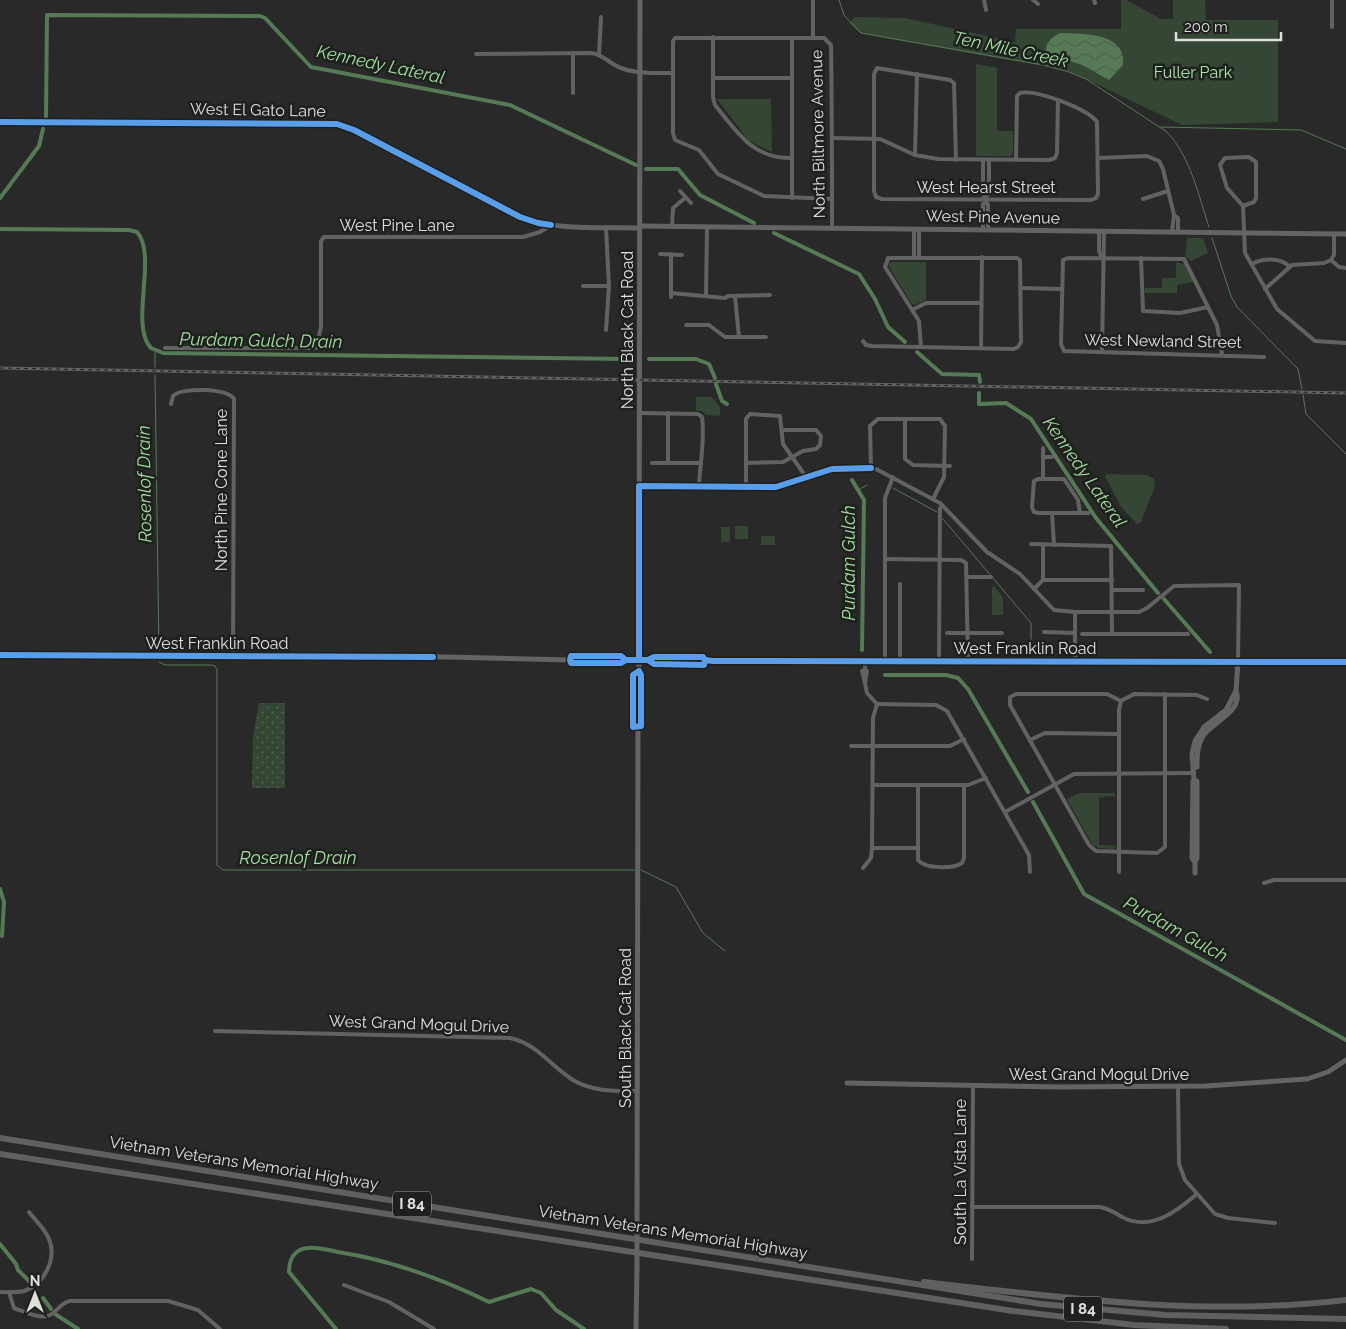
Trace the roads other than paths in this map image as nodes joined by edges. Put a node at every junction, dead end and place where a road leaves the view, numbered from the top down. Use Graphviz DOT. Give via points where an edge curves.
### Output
graph roads {
  1 [pos="640,0"];
  2 [pos="813,0"];
  3 [pos="984,0"];
  4 [pos="1033,0"];
  5 [pos="1332,0"];
  6 [pos="1038,4"];
  7 [pos="986,10"];
  8 [pos="601,17"];
  9 [pos="1332,27"];
  10 [pos="713,37"];
  11 [pos="792,38"];
  12 [pos="813,38"];
  13 [pos="572,53"];
  14 [pos="476,54"];
  15 [pos="599,54"];
  16 [pos="639,72"];
  17 [pos="673,73"];
  18 [pos="917,74"];
  19 [pos="713,78"];
  20 [pos="792,78"];
  21 [pos="573,93"];
  22 [pos="1058,100"];
  23 [pos="0,122"];
  24 [pos="832,138"];
  25 [pos="874,139"];
  26 [pos="915,155"];
  27 [pos="792,158"];
  28 [pos="1098,158"];
  29 [pos="956,160"];
  30 [pos="983,160"];
  31 [pos="989,160"];
  32 [pos="1016,160"];
  33 [pos="680,191"];
  34 [pos="1168,191"];
  35 [pos="685,198"];
  36 [pos="792,198"];
  37 [pos="832,198"];
  38 [pos="1143,199"];
  39 [pos="986,200"];
  40 [pos="691,203"];
  41 [pos="1243,206"];
  42 [pos="552,225"];
  43 [pos="672,226"];
  44 [pos="640,227"];
  45 [pos="707,227"];
  46 [pos="606,228"];
  47 [pos="832,228"];
  48 [pos="916,229"];
  49 [pos="986,230"];
  50 [pos="1102,231"];
  51 [pos="1175,232"];
  52 [pos="1243,234"];
  53 [pos="1334,234"];
  54 [pos="1346,234"];
  55 [pos="660,254"];
  56 [pos="671,254"];
  57 [pos="682,254"];
  58 [pos="916,257"];
  59 [pos="982,257"];
  60 [pos="1102,258"];
  61 [pos="1142,258"];
  62 [pos="1331,260"];
  63 [pos="1252,264"];
  64 [pos="1290,267"];
  65 [pos="1346,268"];
  66 [pos="583,286"];
  67 [pos="609,286"];
  68 [pos="1021,288"];
  69 [pos="1061,289"];
  70 [pos="1265,289"];
  71 [pos="770,295"];
  72 [pos="706,296"];
  73 [pos="735,296"];
  74 [pos="982,303"];
  75 [pos="1208,307"];
  76 [pos="912,310"];
  77 [pos="686,325"];
  78 [pos="606,330"];
  79 [pos="739,337"];
  80 [pos="766,337"];
  81 [pos="863,341"];
  82 [pos="1346,343"];
  83 [pos="921,347"];
  84 [pos="165,348"];
  85 [pos="981,348"];
  86 [pos="1102,352"];
  87 [pos="1222,354"];
  88 [pos="1264,357"];
  89 [pos="171,404"];
  90 [pos="639,413"];
  91 [pos="668,413"];
  92 [pos="905,419"];
  93 [pos="782,430"];
  94 [pos="1043,448"];
  95 [pos="1043,457"];
  96 [pos="1052,457"];
  97 [pos="792,458"];
  98 [pos="652,463"];
  99 [pos="668,463"];
  100 [pos="701,463"];
  101 [pos="746,463"];
  102 [pos="947,466"];
  103 [pos="871,468"];
  104 [pos="806,477"];
  105 [pos="893,477"];
  106 [pos="1043,479"];
  107 [pos="639,486"];
  108 [pos="700,486"];
  109 [pos="746,486"];
  110 [pos="933,499"];
  111 [pos="940,508"];
  112 [pos="1052,513"];
  113 [pos="1080,513"];
  114 [pos="1088,513"];
  115 [pos="1031,544"];
  116 [pos="1043,544"];
  117 [pos="1054,545"];
  118 [pos="885,559"];
  119 [pos="939,560"];
  120 [pos="968,577"];
  121 [pos="991,577"];
  122 [pos="1043,580"];
  123 [pos="1112,580"];
  124 [pos="900,584"];
  125 [pos="1034,589"];
  126 [pos="1112,590"];
  127 [pos="1143,590"];
  128 [pos="1075,612"];
  129 [pos="1112,612"];
  130 [pos="1044,632"];
  131 [pos="947,633"];
  132 [pos="968,633"];
  133 [pos="1002,633"];
  134 [pos="1075,633"];
  135 [pos="1082,634"];
  136 [pos="1112,634"];
  137 [pos="1188,634"];
  138 [pos="0,655"];
  139 [pos="233,657"];
  140 [pos="639,660"];
  141 [pos="865,661"];
  142 [pos="885,661"];
  143 [pos="900,661"];
  144 [pos="939,661"];
  145 [pos="968,661"];
  146 [pos="1075,662"];
  147 [pos="1238,662"];
  148 [pos="1346,662"];
  149 [pos="1165,694"];
  150 [pos="1207,699"];
  151 [pos="1122,701"];
  152 [pos="877,704"];
  153 [pos="1119,734"];
  154 [pos="964,739"];
  155 [pos="1030,740"];
  156 [pos="851,746"];
  157 [pos="873,746"];
  158 [pos="1119,773"];
  159 [pos="1165,773"];
  160 [pos="1194,774"];
  161 [pos="986,778"];
  162 [pos="1054,784"];
  163 [pos="872,785"];
  164 [pos="918,785"];
  165 [pos="964,785"];
  166 [pos="1005,812"];
  167 [pos="872,848"];
  168 [pos="918,848"];
  169 [pos="1119,852"];
  170 [pos="863,868"];
  171 [pos="1030,872"];
  172 [pos="1119,872"];
  173 [pos="1195,873"];
  174 [pos="1346,880"];
  175 [pos="1264,883"];
  176 [pos="214,1030"];
  177 [pos="1346,1060"];
  178 [pos="847,1083"];
  179 [pos="973,1085"];
  180 [pos="1178,1086"];
  181 [pos="638,1091"];
  182 [pos="0,1138"];
  183 [pos="0,1154"];
  184 [pos="1198,1194"];
  185 [pos="972,1207"];
  186 [pos="28,1212"];
  187 [pos="1275,1223"];
  188 [pos="972,1259"];
  189 [pos="823,1270"];
  190 [pos="344,1285"];
  191 [pos="0,1292"];
  192 [pos="10,1292"];
  193 [pos="1346,1300"];
  194 [pos="1346,1319"];
  195 [pos="1099,1322"];
  196 [pos="220,1329"];
  197 [pos="434,1329"];
  198 [pos="636,1329"];
  199 [pos="1130,1329"];
  200 [pos="1226,1329"];
  1 -- 16 [label="street, North Black Cat Road"];
  2 -- 12 [label="street"];
  3 -- 7 [label="street"];
  4 -- 6 [label="street"];
  5 -- 9 [label="street"];
  8 -- 15 [label="street"];
  10 -- 11 [label="street"];
  10 -- 17 [label="street" via="674,38"];
  10 -- 19 [label="street"];
  11 -- 12 [label="street"];
  11 -- 20 [label="street"];
  12 -- 24 [label="street, North Biltmore Avenue" via="829,41 832,45"];
  13 -- 14 [label="street"];
  13 -- 15 [label="street"];
  13 -- 21 [label="street"];
  15 -- 16 [label="street" via="618,67"];
  16 -- 17 [label="street"];
  16 -- 44 [label="street, North Black Cat Road"];
  17 -- 36 [label="street" via="675,140 699,150 718,174 729,180 764,196"];
  18 -- 25 [label="street" via="877,68 874,74"];
  18 -- 26 [label="street"];
  18 -- 29 [label="street" via="954,82"];
  19 -- 20 [label="street"];
  19 -- 27 [label="street" via="715,105 742,140 775,158"];
  20 -- 27 [label="street"];
  22 -- 28 [label="street" via="1092,115 1097,122"];
  22 -- 32 [label="street" via="1055,158"];
  22 -- 32 [label="street" via="1028,92 1017,96"];
  23 -- 42 [label="street, West El Gato Lane" via="337,124 520,217"];
  24 -- 25 [label="street"];
  24 -- 37 [label="street, North Biltmore Avenue"];
  25 -- 26 [label="street"];
  25 -- 39 [label="street, West Hearst Street" via="876,197"];
  26 -- 29 [label="street"];
  27 -- 36 [label="street"];
  28 -- 34 [label="street" via="1147,156 1158,161"];
  28 -- 39 [label="street, West Hearst Street" via="1096,198"];
  29 -- 30 [label="street"];
  30 -- 31 [label="street"];
  30 -- 39 [label="street" via="983,194"];
  31 -- 32 [label="street"];
  31 -- 39 [label="street"];
  33 -- 35 [label="street"];
  34 -- 38 [label="street"];
  34 -- 51 [label="street"];
  35 -- 40 [label="street"];
  35 -- 43 [label="street" via="673,208"];
  36 -- 37 [label="street"];
  37 -- 47 [label="street, North Biltmore Avenue"];
  39 -- 49 [label="street" via="983,204"];
  41 -- 41 [label="street" via="1227,188 1221,168 1222,161 1228,158 1249,157 1254,160 1256,198"];
  41 -- 52 [label="street"];
  42 -- 46 [label="street, West Pine Lane"];
  42 -- 84 [label="street, West Pine Lane" via="522,237 324,237 321,328 316,348"];
  43 -- 44 [label="street, West Pine Avenue"];
  43 -- 45 [label="street, West Pine Avenue"];
  44 -- 46 [label="street, West Pine Lane"];
  44 -- 90 [label="street, North Black Cat Road"];
  45 -- 47 [label="street, West Pine Avenue"];
  45 -- 72 [label="street"];
  46 -- 67 [label="street"];
  47 -- 48 [label="street, West Pine Avenue"];
  48 -- 49 [label="street, West Pine Avenue"];
  48 -- 58 [label="street"];
  49 -- 50 [label="street, West Pine Avenue"];
  50 -- 51 [label="street, West Pine Avenue"];
  50 -- 60 [label="street" via="1099,251"];
  51 -- 52 [label="street, West Pine Avenue"];
  52 -- 53 [label="street, West Pine Avenue"];
  52 -- 63 [label="street" via="1244,250"];
  53 -- 54 [label="street, West Pine Avenue"];
  53 -- 62 [label="street"];
  55 -- 56 [label="street"];
  56 -- 57 [label="street"];
  56 -- 72 [label="street" via="671,295"];
  58 -- 59 [label="street"];
  58 -- 76 [label="street" via="891,257 885,267"];
  59 -- 68 [label="street" via="1016,258 1021,263"];
  59 -- 74 [label="street"];
  60 -- 61 [label="street"];
  60 -- 69 [label="street" via="1063,260"];
  60 -- 86 [label="street"];
  61 -- 75 [label="street" via="1184,259"];
  61 -- 75 [label="street" via="1143,311 1180,313"];
  62 -- 64 [label="street"];
  62 -- 65 [label="street"];
  63 -- 64 [label="street" via="1260,260 1281,261"];
  63 -- 70 [label="street"];
  64 -- 70 [label="street"];
  66 -- 67 [label="street"];
  67 -- 78 [label="street"];
  68 -- 69 [label="street"];
  68 -- 85 [label="street" via="1021,342 1018,347"];
  69 -- 86 [label="street, West Newland Street" via="1062,349 1067,352"];
  70 -- 82 [label="street" via="1281,314 1315,341"];
  71 -- 73 [label="street"];
  72 -- 73 [label="street"];
  73 -- 79 [label="street"];
  74 -- 76 [label="street" via="930,302"];
  74 -- 85 [label="street"];
  75 -- 87 [label="street" via="1217,325"];
  76 -- 83 [label="street" via="920,325"];
  77 -- 79 [label="street" via="709,325 725,336"];
  79 -- 80 [label="street"];
  81 -- 83 [label="street" via="872,346"];
  83 -- 85 [label="street"];
  86 -- 87 [label="street, West Newland Street"];
  87 -- 88 [label="street, West Newland Street"];
  89 -- 139 [label="street, North Pine Cone Lane" via="173,396 180,390 223,391 234,400"];
  90 -- 91 [label="street"];
  90 -- 107 [label="street, North Black Cat Road"];
  91 -- 99 [label="street"];
  91 -- 100 [label="street" via="701,416"];
  92 -- 102 [label="street" via="942,421"];
  92 -- 102 [label="street" via="905,459 908,463"];
  92 -- 103 [label="street" via="873,421 870,426"];
  93 -- 97 [label="street" via="783,444"];
  93 -- 97 [label="street" via="819,432 820,446"];
  93 -- 101 [label="street" via="780,416 748,415"];
  94 -- 95 [label="street"];
  95 -- 96 [label="street"];
  95 -- 106 [label="street"];
  97 -- 101 [label="street" via="772,463"];
  97 -- 104 [label="street"];
  98 -- 99 [label="street"];
  99 -- 100 [label="street"];
  100 -- 108 [label="street"];
  101 -- 109 [label="street"];
  102 -- 110 [label="street"];
  103 -- 104 [label="street" via="832,469"];
  103 -- 105 [label="street"];
  104 -- 109 [label="street" via="776,487"];
  105 -- 110 [label="street"];
  105 -- 118 [label="street" via="885,498"];
  106 -- 112 [label="street" via="1034,481 1032,507 1034,512"];
  106 -- 113 [label="street" via="1064,479 1078,500"];
  107 -- 108 [label="street"];
  107 -- 140 [label="street, North Black Cat Road"];
  108 -- 109 [label="street"];
  110 -- 125 [label="street" via="946,508 987,552 1020,574"];
  111 -- 119 [label="street"];
  112 -- 113 [label="street"];
  112 -- 117 [label="street"];
  113 -- 114 [label="street"];
  115 -- 116 [label="street"];
  116 -- 117 [label="street"];
  116 -- 122 [label="street"];
  117 -- 123 [label="street" via="1111,546"];
  118 -- 119 [label="street"];
  118 -- 142 [label="street"];
  119 -- 120 [label="street" via="966,562"];
  119 -- 144 [label="street"];
  120 -- 121 [label="street"];
  120 -- 132 [label="street"];
  122 -- 123 [label="street"];
  122 -- 125 [label="street"];
  123 -- 126 [label="street"];
  124 -- 143 [label="street"];
  125 -- 128 [label="street" via="1054,610"];
  126 -- 127 [label="street"];
  126 -- 129 [label="street"];
  128 -- 129 [label="street"];
  128 -- 134 [label="street"];
  129 -- 136 [label="street"];
  129 -- 147 [label="street" via="1143,610 1174,586 1239,585"];
  130 -- 134 [label="street"];
  131 -- 132 [label="street"];
  132 -- 133 [label="street"];
  132 -- 145 [label="street"];
  134 -- 146 [label="street"];
  135 -- 136 [label="street"];
  136 -- 137 [label="street"];
  138 -- 139 [label="street, West Franklin Road"];
  139 -- 140 [label="street, West Franklin Road" via="570,660 571,656 621,656 626,660"];
  140 -- 141 [label="street, West Franklin Road" via="703,657 705,660"];
  140 -- 181 [label="street, South Black Cat Road" via="639,672 633,675 634,727 638,728"];
  141 -- 142 [label="street, West Franklin Road"];
  141 -- 152 [label="street" via="865,670 862,671 867,693"];
  142 -- 143 [label="street, West Franklin Road"];
  143 -- 144 [label="street, West Franklin Road"];
  144 -- 145 [label="street, West Franklin Road"];
  145 -- 146 [label="street, West Franklin Road"];
  146 -- 147 [label="street, West Franklin Road"];
  147 -- 148 [label="street, West Franklin Road"];
  147 -- 160 [label="street" via="1237,700 1229,713 1207,730 1199,742"];
  149 -- 150 [label="street" via="1197,695"];
  149 -- 151 [label="street" via="1134,694"];
  149 -- 159 [label="street"];
  151 -- 153 [label="street"];
  151 -- 155 [label="street" via="1107,694 1016,694 1010,697 1010,706"];
  152 -- 154 [label="street" via="936,705 946,709"];
  152 -- 157 [label="street" via="873,718"];
  153 -- 155 [label="street" via="1045,733"];
  153 -- 158 [label="street"];
  154 -- 157 [label="street" via="950,746"];
  154 -- 161 [label="street"];
  155 -- 162 [label="street"];
  156 -- 157 [label="street"];
  157 -- 163 [label="street"];
  158 -- 159 [label="street"];
  158 -- 162 [label="street" via="1074,774"];
  158 -- 169 [label="street"];
  159 -- 160 [label="street"];
  159 -- 169 [label="street" via="1164,850 1157,853"];
  160 -- 173 [label="street" via="1192,858"];
  161 -- 165 [label="street"];
  161 -- 166 [label="street"];
  162 -- 166 [label="street"];
  162 -- 169 [label="street" via="1089,844 1096,851"];
  163 -- 164 [label="street"];
  163 -- 167 [label="street"];
  164 -- 165 [label="street"];
  164 -- 168 [label="street"];
  165 -- 168 [label="street" via="962,863 957,866 925,866 919,862"];
  166 -- 171 [label="street" via="1029,855"];
  167 -- 168 [label="street"];
  167 -- 170 [label="street" via="871,858"];
  169 -- 172 [label="street"];
  174 -- 175 [label="street" via="1274,880"];
  176 -- 181 [label="street, West Grand Mogul Drive" via="510,1038 534,1047 565,1075 583,1085 604,1091"];
  177 -- 180 [label="street, West Grand Mogul Drive" via="1328,1072 1293,1082"];
  178 -- 179 [label="street, West Grand Mogul Drive"];
  179 -- 180 [label="street, West Grand Mogul Drive"];
  179 -- 185 [label="street, South La Vista Lane"];
  180 -- 184 [label="street" via="1179,1164 1182,1174"];
  181 -- 198 [label="street, South Black Cat Road, bridge"];
  182 -- 189 [label="highway, Vietnam Veterans Memorial Highway / I 84"];
  183 -- 195 [label="highway, Vietnam Veterans Memorial Highway / I 84"];
  184 -- 185 [label="street" via="1169,1216 1153,1221 1132,1220 1100,1207"];
  184 -- 187 [label="street" via="1215,1214"];
  185 -- 188 [label="street, South La Vista Lane"];
  186 -- 192 [label="street" via="49,1238 50,1263 36,1284"];
  189 -- 193 [label="highway" via="1040,1296 1166,1306 1302,1306"];
  189 -- 194 [label="highway, Vietnam Veterans Memorial Highway / I 84" via="1041,1304 1116,1312 1213,1318"];
  190 -- 197 [label="street" via="389,1302"];
  191 -- 192 [label="street"];
  192 -- 196 [label="street" via="14,1308 39,1316 50,1315 70,1301 168,1301 198,1310"];
  195 -- 199 [label="highway"];
  195 -- 200 [label="highway, Vietnam Veterans Memorial Highway / I 84"];
}
